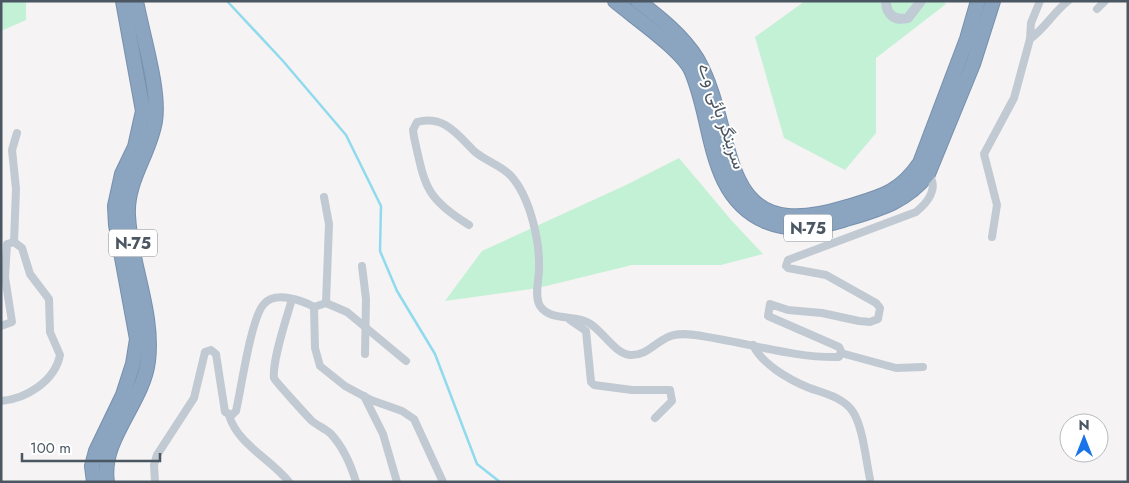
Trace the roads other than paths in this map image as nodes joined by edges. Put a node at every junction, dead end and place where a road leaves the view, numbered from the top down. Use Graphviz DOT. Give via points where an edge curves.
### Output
graph roads {
  1 [pos="123,1"];
  2 [pos="136,1"];
  3 [pos="615,1"];
  4 [pos="638,1"];
  5 [pos="886,1"];
  6 [pos="921,1"];
  7 [pos="978,1"];
  8 [pos="994,1"];
  9 [pos="1040,1"];
  10 [pos="1068,1"];
  11 [pos="1105,1"];
  12 [pos="1097,9"];
  13 [pos="1030,39"];
  14 [pos="17,133"];
  15 [pos="928,174"];
  16 [pos="324,197"];
  17 [pos="469,225"];
  18 [pos="992,237"];
  19 [pos="14,242"];
  20 [pos="362,266"];
  21 [pos="292,299"];
  22 [pos="326,303"];
  23 [pos="314,307"];
  24 [pos="566,318"];
  25 [pos="1,326"];
  26 [pos="367,328"];
  27 [pos="754,345"];
  28 [pos="841,353"];
  29 [pos="366,354"];
  30 [pos="406,361"];
  31 [pos="924,367"];
  32 [pos="364,396"];
  33 [pos="1,401"];
  34 [pos="229,415"];
  35 [pos="655,418"];
  36 [pos="870,479"];
  37 [pos="94,482"];
  38 [pos="107,482"];
  39 [pos="154,482"];
  40 [pos="289,482"];
  41 [pos="356,482"];
  42 [pos="397,482"];
  43 [pos="443,482"];
  1 -- 37 [label="highway, N-75" via="143,111 135,147 122,174 115,206 136,339 133,364 123,394 96,451 92,466"];
  2 -- 38 [label="highway, N-75" via="156,111 152,136 133,180 128,214 150,340 145,377 111,446 106,465"];
  3 -- 15 [label="highway, سرینگر ہائی وے / N-75" via="691,69 728,190 736,201 757,217 776,225 820,227 900,200 917,188"];
  4 -- 7 [label="highway, سرینگر ہائی وے / N-75" via="683,41 696,59 707,81 731,166 744,192 766,210 784,216 806,217 884,197 909,179 920,163"];
  5 -- 6 [label="main road" via="886,9 898,20 908,18"];
  8 -- 15 [label="highway, سرینگر ہائی وے / N-75" via="973,64"];
  9 -- 13 [label="street" via="1031,23"];
  10 -- 13 [label="street" via="1044,29"];
  11 -- 12 [label="street"];
  13 -- 18 [label="street" via="1014,98 984,154 997,205"];
  14 -- 19 [label="street" via="12,150 16,189"];
  15 -- 28 [label="street" via="933,189 916,212 788,260 788,268 826,275 880,308 878,319 870,322 822,312 788,310 770,304 768,316 839,347"];
  16 -- 22 [label="street" via="329,224"];
  17 -- 24 [label="street" via="447,211 428,190 414,137 417,122 446,124 456,130 475,152 512,176 536,234 540,267 539,302 546,311"];
  19 -- 25 [label="street" via="7,244 5,266 12,322"];
  19 -- 33 [label="street" via="22,248 30,274 49,299 50,332 60,355 52,376 32,390"];
  20 -- 26 [label="street"];
  21 -- 23 [label="street"];
  21 -- 34 [label="street" via="269,300 260,308 236,411"];
  21 -- 41 [label="street" via="274,378 310,419 330,433 352,468"];
  22 -- 23 [label="street"];
  22 -- 26 [label="street" via="346,312"];
  23 -- 32 [label="street" via="315,348 320,366 334,379"];
  24 -- 27 [label="street" via="589,322 619,350 630,355 646,352 674,335"];
  24 -- 35 [label="street" via="586,331 591,382 594,385 670,390 673,396 670,406"];
  26 -- 29 [label="street"];
  26 -- 30 [label="street"];
  27 -- 28 [label="street" via="816,356 839,357"];
  27 -- 36 [label="street" via="761,357 781,373 836,398 853,411"];
  28 -- 31 [label="street" via="896,368"];
  32 -- 42 [label="street" via="383,434"];
  32 -- 43 [label="street" via="414,419"];
  34 -- 39 [label="street" via="224,406 216,354 208,350 203,358 194,398 157,455"];
  34 -- 40 [label="street" via="236,433 278,468"];
}
